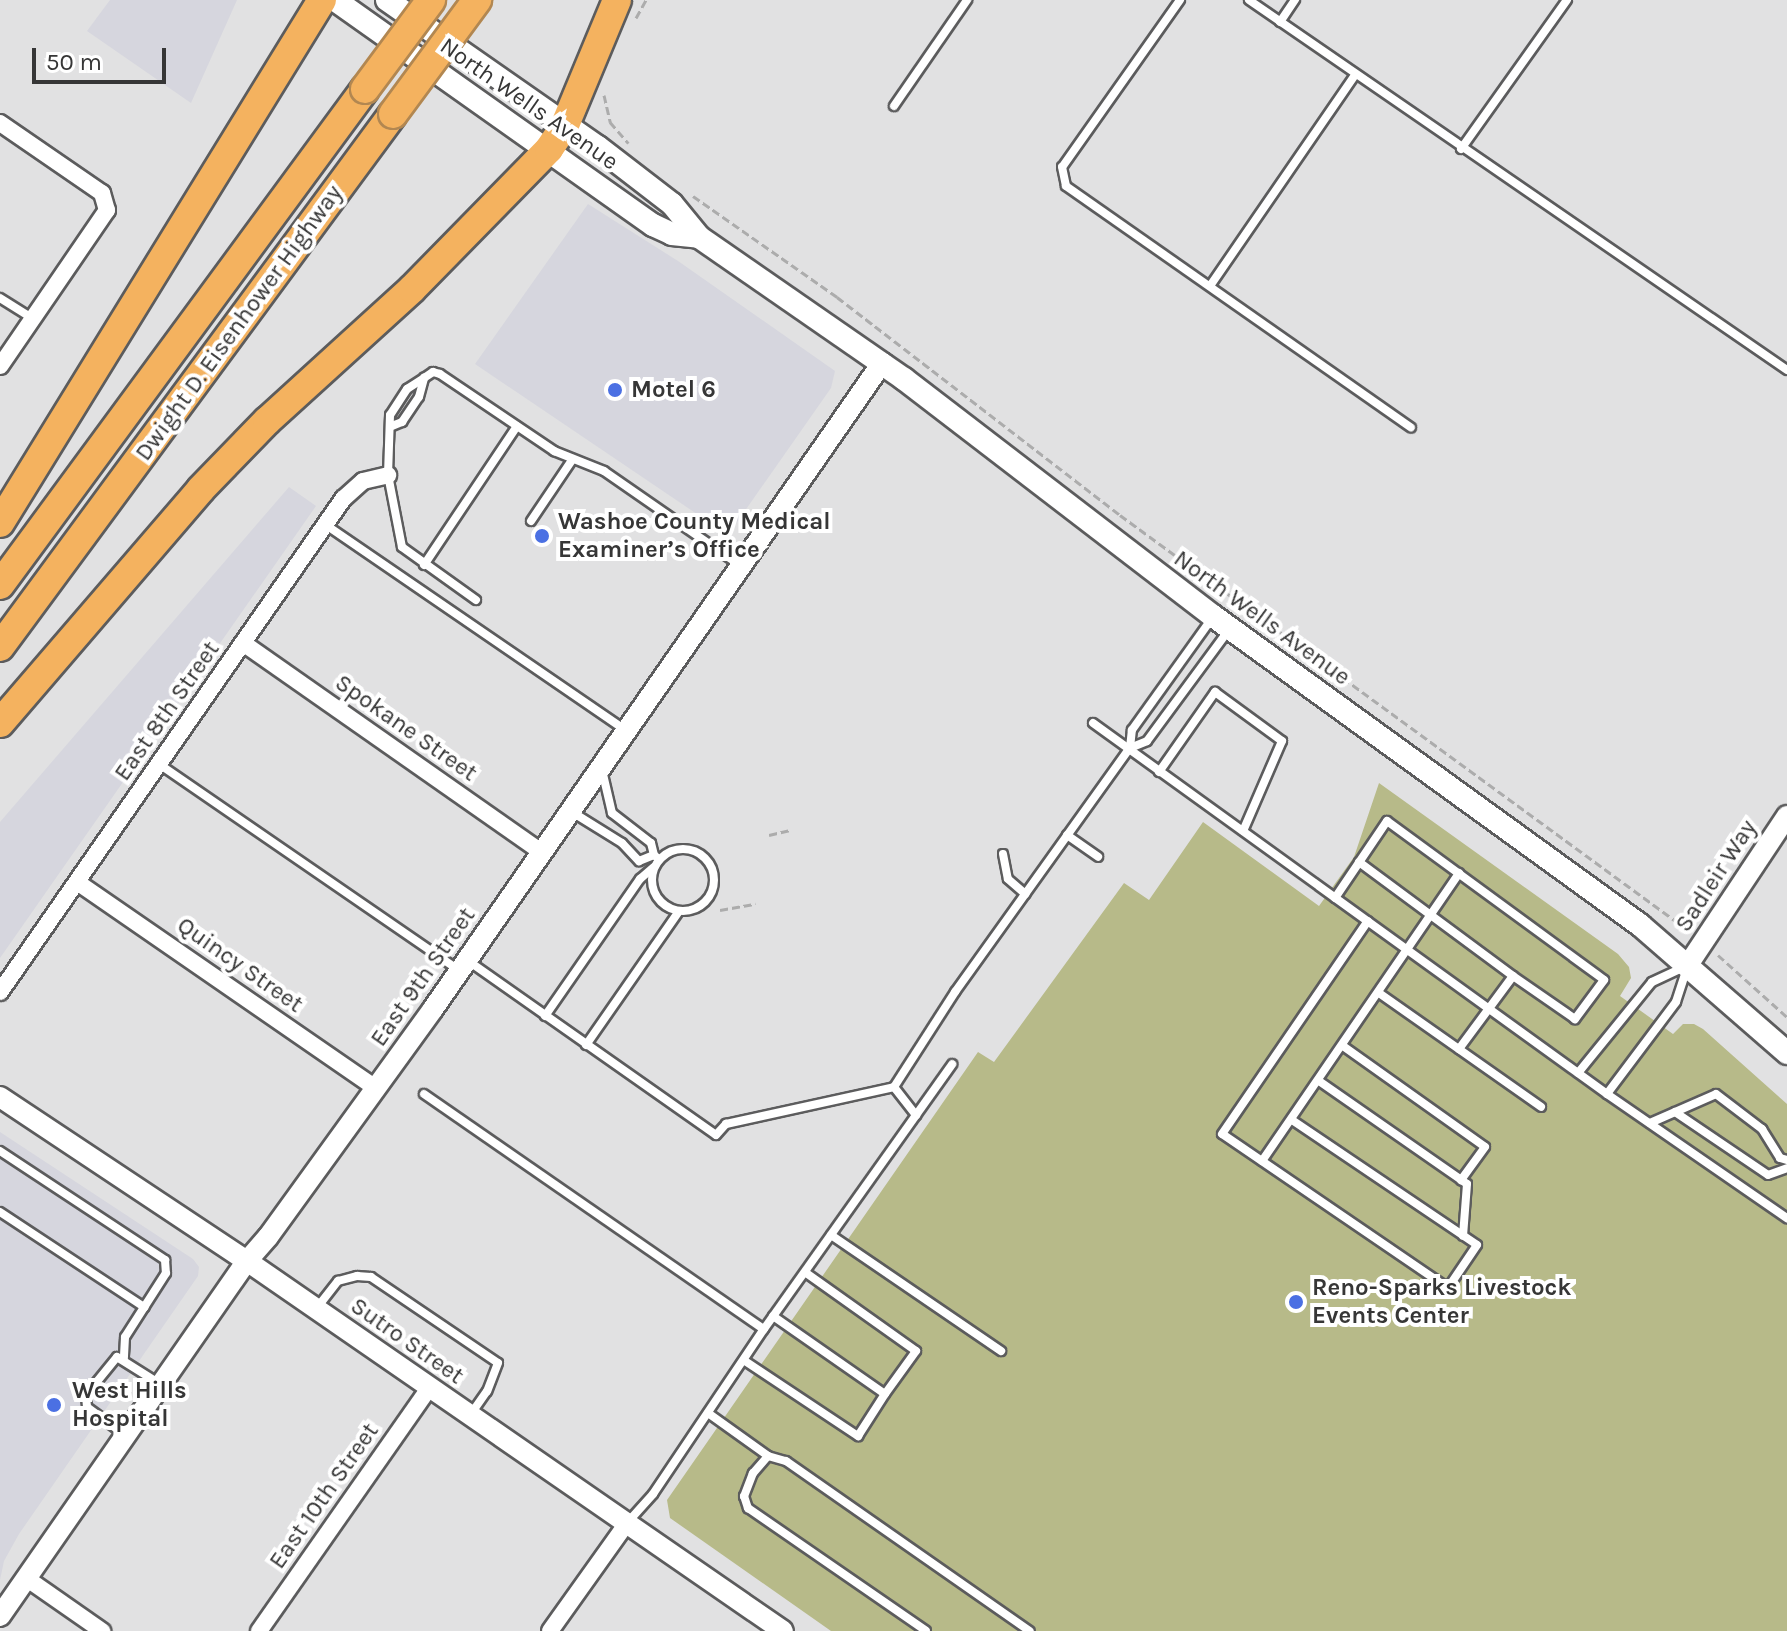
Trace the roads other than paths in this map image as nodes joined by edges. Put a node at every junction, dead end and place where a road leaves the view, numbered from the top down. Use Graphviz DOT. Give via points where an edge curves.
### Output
graph roads {
  1 [pos="322,0"];
  2 [pos="335,0"];
  3 [pos="387,0"];
  4 [pos="431,0"];
  5 [pos="477,0"];
  6 [pos="967,0"];
  7 [pos="1180,0"];
  8 [pos="1249,0"];
  9 [pos="1295,0"];
  10 [pos="1567,0"];
  11 [pos="626,11"];
  12 [pos="1280,22"];
  13 [pos="1355,75"];
  14 [pos="894,106"];
  15 [pos="0,123"];
  16 [pos="565,125"];
  17 [pos="549,149"];
  18 [pos="1461,149"];
  19 [pos="699,237"];
  20 [pos="1210,286"];
  21 [pos="0,298"];
  22 [pos="33,319"];
  23 [pos="882,363"];
  24 [pos="0,366"];
  25 [pos="1787,370"];
  26 [pos="424,378"];
  27 [pos="392,426"];
  28 [pos="517,426"];
  29 [pos="1411,428"];
  30 [pos="572,460"];
  31 [pos="388,475"];
  32 [pos="531,521"];
  33 [pos="0,523"];
  34 [pos="326,525"];
  35 [pos="424,565"];
  36 [pos="741,566"];
  37 [pos="0,585"];
  38 [pos="476,600"];
  39 [pos="1221,622"];
  40 [pos="243,643"];
  41 [pos="0,647"];
  42 [pos="0,723"];
  43 [pos="1093,723"];
  44 [pos="626,730"];
  45 [pos="1130,748"];
  46 [pos="159,764"];
  47 [pos="602,765"];
  48 [pos="1159,772"];
  49 [pos="570,811"];
  50 [pos="1787,816"];
  51 [pos="1243,831"];
  52 [pos="1067,835"];
  53 [pos="542,852"];
  54 [pos="1003,854"];
  55 [pos="1098,857"];
  56 [pos="656,860"];
  57 [pos="1359,862"];
  58 [pos="1459,873"];
  59 [pos="77,882"];
  60 [pos="1025,894"];
  61 [pos="1335,898"];
  62 [pos="679,911"];
  63 [pos="1431,915"];
  64 [pos="1368,921"];
  65 [pos="1408,950"];
  66 [pos="463,965"];
  67 [pos="1688,965"];
  68 [pos="1513,976"];
  69 [pos="0,992"];
  70 [pos="1379,993"];
  71 [pos="1489,1008"];
  72 [pos="545,1016"];
  73 [pos="586,1045"];
  74 [pos="1343,1046"];
  75 [pos="1459,1049"];
  76 [pos="1787,1053"];
  77 [pos="952,1064"];
  78 [pos="1578,1073"];
  79 [pos="1319,1081"];
  80 [pos="894,1087"];
  81 [pos="376,1088"];
  82 [pos="424,1094"];
  83 [pos="1607,1094"];
  84 [pos="0,1097"];
  85 [pos="1541,1107"];
  86 [pos="1675,1112"];
  87 [pos="916,1115"];
  88 [pos="1292,1120"];
  89 [pos="1650,1123"];
  90 [pos="0,1151"];
  91 [pos="1787,1160"];
  92 [pos="1262,1161"];
  93 [pos="1787,1168"];
  94 [pos="1461,1180"];
  95 [pos="0,1212"];
  96 [pos="1787,1218"];
  97 [pos="831,1235"];
  98 [pos="1463,1236"];
  99 [pos="247,1261"];
  100 [pos="805,1272"];
  101 [pos="144,1307"];
  102 [pos="316,1309"];
  103 [pos="773,1316"];
  104 [pos="764,1329"];
  105 [pos="1001,1351"];
  106 [pos="124,1358"];
  107 [pos="745,1361"];
  108 [pos="161,1385"];
  109 [pos="429,1388"];
  110 [pos="885,1394"];
  111 [pos="708,1413"];
  112 [pos="470,1416"];
  113 [pos="126,1435"];
  114 [pos="768,1456"];
  115 [pos="627,1523"];
  116 [pos="26,1578"];
  117 [pos="0,1616"];
  118 [pos="102,1631"];
  119 [pos="259,1631"];
  120 [pos="550,1631"];
  121 [pos="783,1631"];
  122 [pos="926,1631"];
  123 [pos="1030,1631"];
  1 -- 33 [label="highway"];
  2 -- 17 [label="main road, North Wells Avenue"];
  3 -- 16 [label="main road, North Wells Avenue"];
  4 -- 37 [label="highway, Dwight D. Eisenhower Highway, bridge"];
  5 -- 41 [label="highway, Dwight D. Eisenhower Highway, bridge"];
  6 -- 14 [label="lane"];
  7 -- 20 [label="lane" via="1061,174 1066,186"];
  8 -- 12 [label="lane"];
  9 -- 12 [label="lane"];
  10 -- 18 [label="lane"];
  11 -- 16 [label="highway"];
  12 -- 13 [label="lane"];
  13 -- 18 [label="lane"];
  13 -- 20 [label="lane"];
  15 -- 22 [label="street" via="107,201 101,221"];
  16 -- 17 [label="highway"];
  16 -- 19 [label="main road, North Wells Avenue" via="672,204"];
  17 -- 19 [label="main road, North Wells Avenue" via="653,225"];
  17 -- 42 [label="highway" via="412,289 201,489"];
  18 -- 25 [label="lane"];
  19 -- 23 [label="main road, North Wells Avenue"];
  20 -- 29 [label="lane"];
  21 -- 22 [label="lane"];
  22 -- 24 [label="street"];
  23 -- 36 [label="street, East 9th Street"];
  23 -- 39 [label="main road, North Wells Avenue"];
  26 -- 27 [label="lane" via="419,397 402,422"];
  26 -- 27 [label="lane" via="407,389 390,415"];
  26 -- 28 [label="lane" via="440,374"];
  27 -- 31 [label="lane"];
  28 -- 30 [label="lane"];
  28 -- 35 [label="lane"];
  30 -- 32 [label="lane"];
  30 -- 36 [label="lane" via="604,471"];
  31 -- 34 [label="street, East 8th Street" via="353,488"];
  31 -- 35 [label="lane" via="402,547"];
  34 -- 40 [label="street, East 8th Street"];
  34 -- 44 [label="lane"];
  35 -- 38 [label="lane"];
  36 -- 44 [label="street, East 9th Street"];
  39 -- 45 [label="lane" via="1132,730"];
  39 -- 45 [label="lane" via="1147,741"];
  39 -- 67 [label="main road, North Wells Avenue"];
  40 -- 46 [label="street, East 8th Street"];
  40 -- 53 [label="street, Spokane Street"];
  43 -- 45 [label="lane"];
  44 -- 47 [label="street, East 9th Street"];
  45 -- 48 [label="lane"];
  45 -- 52 [label="lane"];
  46 -- 59 [label="street, East 8th Street"];
  46 -- 66 [label="lane"];
  47 -- 49 [label="street, East 9th Street"];
  47 -- 56 [label="lane" via="612,813 651,843"];
  48 -- 51 [label="lane"];
  48 -- 51 [label="lane" via="1215,692 1282,741"];
  49 -- 53 [label="street, East 9th Street"];
  49 -- 56 [label="lane" via="622,843 639,861"];
  50 -- 67 [label="street, Sadleir Way"];
  51 -- 61 [label="lane"];
  52 -- 55 [label="lane"];
  52 -- 60 [label="lane"];
  53 -- 66 [label="street, East 9th Street"];
  54 -- 60 [label="lane" via="1008,879"];
  56 -- 62 [label="lane" via="656,895"];
  56 -- 62 [label="lane" via="688,849 712,868 708,899 690,911"];
  56 -- 72 [label="lane"];
  57 -- 58 [label="lane" via="1387,821"];
  57 -- 61 [label="lane"];
  57 -- 63 [label="lane"];
  58 -- 63 [label="lane"];
  58 -- 68 [label="lane" via="1604,980 1575,1019"];
  59 -- 69 [label="street, East 8th Street"];
  59 -- 81 [label="street, Quincy Street"];
  60 -- 80 [label="lane"];
  61 -- 64 [label="lane"];
  62 -- 73 [label="lane"];
  63 -- 65 [label="lane"];
  63 -- 68 [label="lane"];
  64 -- 65 [label="lane"];
  64 -- 92 [label="lane" via="1222,1134"];
  65 -- 70 [label="lane"];
  65 -- 71 [label="lane"];
  66 -- 72 [label="lane"];
  66 -- 81 [label="street, East 9th Street"];
  67 -- 76 [label="main road, North Wells Avenue"];
  67 -- 78 [label="lane" via="1652,982"];
  67 -- 83 [label="lane" via="1676,1002"];
  68 -- 71 [label="lane"];
  70 -- 74 [label="lane"];
  70 -- 75 [label="lane"];
  71 -- 75 [label="lane"];
  71 -- 78 [label="lane"];
  72 -- 73 [label="lane"];
  73 -- 80 [label="lane" via="716,1135 726,1124"];
  74 -- 79 [label="lane"];
  74 -- 94 [label="lane" via="1485,1147"];
  75 -- 85 [label="lane"];
  77 -- 87 [label="lane"];
  78 -- 83 [label="lane"];
  79 -- 88 [label="lane"];
  79 -- 94 [label="lane"];
  80 -- 87 [label="lane"];
  81 -- 99 [label="street, East 9th Street"];
  82 -- 104 [label="lane"];
  83 -- 89 [label="lane"];
  84 -- 99 [label="street, Sutro Street"];
  86 -- 89 [label="lane"];
  86 -- 91 [label="lane" via="1716,1094 1762,1129 1780,1158"];
  86 -- 93 [label="lane" via="1768,1175"];
  87 -- 97 [label="lane"];
  88 -- 92 [label="lane"];
  88 -- 98 [label="lane"];
  89 -- 96 [label="lane"];
  90 -- 101 [label="lane" via="165,1260 166,1273"];
  92 -- 98 [label="lane" via="1448,1288 1477,1245"];
  94 -- 98 [label="lane" via="1467,1184"];
  95 -- 101 [label="lane"];
  97 -- 100 [label="lane"];
  97 -- 105 [label="lane"];
  99 -- 102 [label="street, Sutro Street"];
  99 -- 108 [label="street, East 9th Street"];
  100 -- 103 [label="lane"];
  100 -- 110 [label="lane" via="916,1351"];
  101 -- 106 [label="lane" via="125,1337"];
  102 -- 109 [label="street, Sutro Street"];
  102 -- 112 [label="lane" via="338,1281 371,1277 498,1363"];
  103 -- 104 [label="lane"];
  103 -- 110 [label="lane"];
  104 -- 107 [label="lane"];
  106 -- 108 [label="lane"];
  106 -- 113 [label="lane" via="111,1360 84,1402"];
  107 -- 110 [label="lane" via="858,1436"];
  107 -- 111 [label="lane"];
  108 -- 113 [label="street, East 9th Street"];
  109 -- 112 [label="street, Sutro Street"];
  109 -- 119 [label="street, East 10th Street"];
  111 -- 114 [label="lane"];
  111 -- 115 [label="lane"];
  112 -- 115 [label="street, Sutro Street"];
  113 -- 116 [label="street, East 9th Street"];
  114 -- 122 [label="lane" via="753,1473 744,1496 748,1508"];
  114 -- 123 [label="lane" via="786,1461"];
  115 -- 120 [label="street"];
  115 -- 121 [label="street, Sutro Street"];
  116 -- 117 [label="street, East 9th Street"];
  116 -- 118 [label="street"];
}
